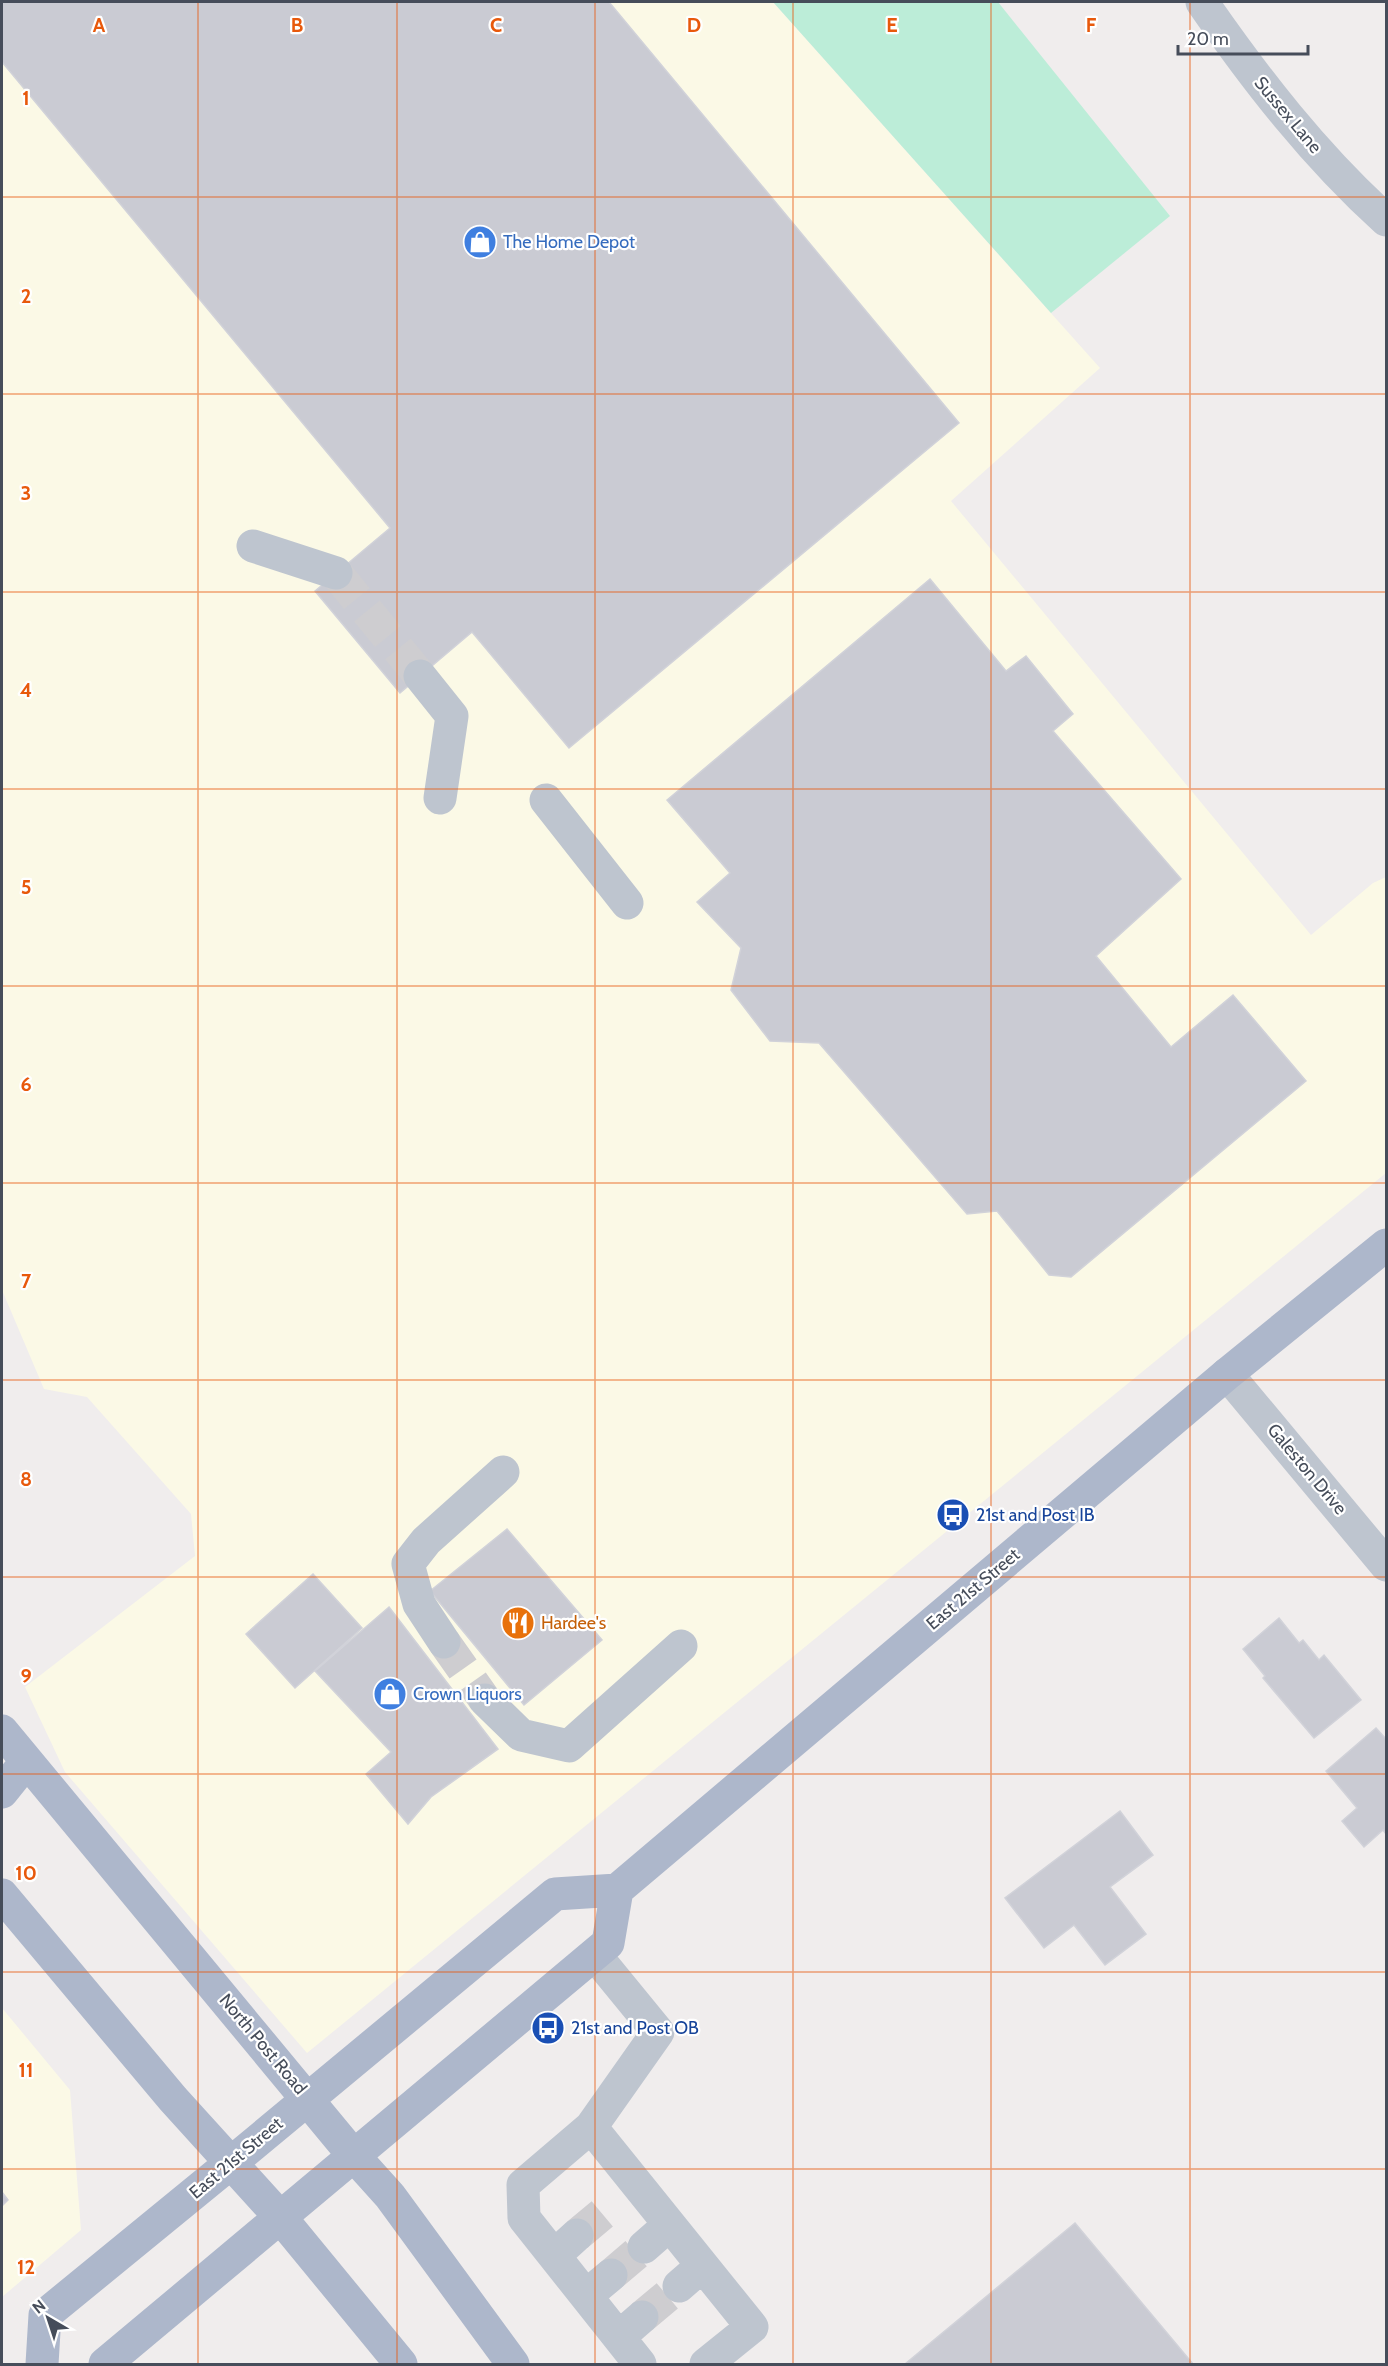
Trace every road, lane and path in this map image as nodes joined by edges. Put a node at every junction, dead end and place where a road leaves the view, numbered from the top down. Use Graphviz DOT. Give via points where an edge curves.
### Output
graph roads {
  1 [pos="1202,2"];
  2 [pos="1386,220"];
  3 [pos="253,546"];
  4 [pos="336,573"];
  5 [pos="420,676"];
  6 [pos="440,798"];
  7 [pos="546,800"];
  8 [pos="627,903"];
  9 [pos="1386,1245"];
  10 [pos="1227,1374"];
  11 [pos="503,1472"];
  12 [pos="1386,1565"];
  13 [pos="444,1642"];
  14 [pos="681,1646"];
  15 [pos="485,1700"];
  16 [pos="2,1731"];
  17 [pos="26,1762"];
  18 [pos="2,1792"];
  19 [pos="617,1890"];
  20 [pos="2,1895"];
  21 [pos="595,1955"];
  22 [pos="308,2098"];
  23 [pos="591,2127"];
  24 [pos="354,2156"];
  25 [pos="232,2162"];
  26 [pos="281,2218"];
  27 [pos="611,2274"];
  28 [pos="587,2295"];
  29 [pos="42,2364"];
  30 [pos="105,2364"];
  31 [pos="401,2364"];
  32 [pos="513,2364"];
  33 [pos="640,2364"];
  34 [pos="706,2364"];
  1 -- 2 [label="street, Sussex Lane" via="1278,106"];
  3 -- 4 [label="street"];
  5 -- 6 [label="street" via="452,716"];
  7 -- 8 [label="street"];
  9 -- 10 [label="main road, East 21st Street"];
  10 -- 12 [label="street, Galeston Drive"];
  10 -- 19 [label="main road, East 21st Street"];
  11 -- 13 [label="street" via="426,1540 408,1564 419,1604"];
  14 -- 15 [label="street" via="569,1746 521,1734"];
  16 -- 17 [label="main road, North Post Road"];
  17 -- 18 [label="main road"];
  17 -- 22 [label="main road, North Post Road"];
  19 -- 21 [label="main road" via="608,1943"];
  19 -- 22 [label="main road, East 21st Street" via="555,1894"];
  20 -- 25 [label="main road" via="173,2099"];
  21 -- 23 [label="street" via="658,2032"];
  21 -- 24 [label="main road"];
  22 -- 24 [label="main road, North Post Road"];
  22 -- 25 [label="main road, East 21st Street"];
  23 -- 28 [label="street" via="523,2185 524,2218 566,2245"];
  23 -- 34 [label="street" via="625,2195 656,2236 691,2276 752,2327"];
  24 -- 26 [label="main road"];
  24 -- 32 [label="main road, North Post Road" via="390,2196"];
  25 -- 26 [label="main road"];
  25 -- 29 [label="main road, East 21st Street" via="45,2315"];
  26 -- 30 [label="main road"];
  26 -- 31 [label="main road"];
  27 -- 28 [label="street"];
  28 -- 33 [label="street" via="630,2327"];
}
